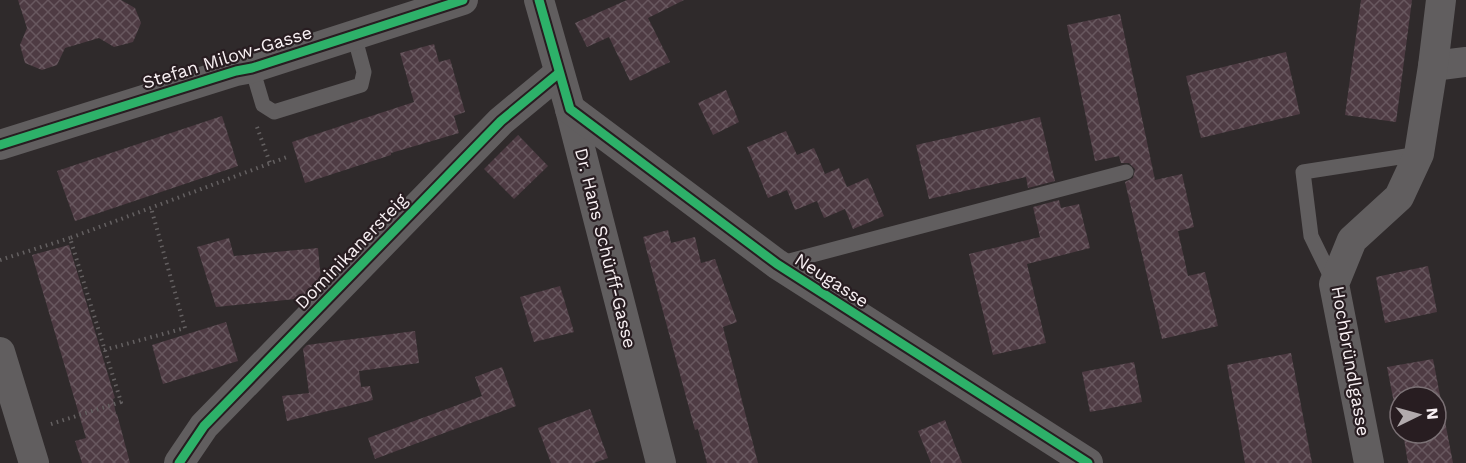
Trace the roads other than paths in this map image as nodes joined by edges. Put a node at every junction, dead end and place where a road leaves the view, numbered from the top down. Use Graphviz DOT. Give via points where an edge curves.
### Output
graph roads {
  1 [pos="539,0"];
  2 [pos="1440,0"];
  3 [pos="451,2"];
  4 [pos="354,35"];
  5 [pos="1466,62"];
  6 [pos="1433,66"];
  7 [pos="252,68"];
  8 [pos="559,73"];
  9 [pos="570,108"];
  10 [pos="0,145"];
  11 [pos="1419,154"];
  12 [pos="1126,172"];
  13 [pos="777,264"];
  14 [pos="1334,284"];
  15 [pos="0,352"];
  16 [pos="34,463"];
  17 [pos="179,463"];
  18 [pos="661,463"];
  19 [pos="1088,463"];
  20 [pos="1369,463"];
  1 -- 8 [label="street, Dr. Hans Schürff-Gasse"];
  2 -- 6 [label="street, Hochbründlgasse"];
  3 -- 4 [label="street, Stefan Milow-Gasse"];
  4 -- 7 [label="street, Stefan Milow-Gasse"];
  4 -- 7 [label="lane" via="364,72 361,85 274,112 263,105"];
  5 -- 6 [label="street"];
  6 -- 11 [label="street, Hochbründlgasse"];
  7 -- 10 [label="street, Stefan Milow-Gasse"];
  8 -- 9 [label="street, Dr. Hans Schürff-Gasse"];
  8 -- 17 [label="street, Dominikanersteig" via="501,121 204,426"];
  9 -- 13 [label="street, Neugasse"];
  9 -- 18 [label="street, Dr. Hans Schürff-Gasse"];
  11 -- 14 [label="street, Hochbründlgasse" via="1399,197 1352,240"];
  11 -- 14 [label="lane" via="1303,172 1311,236"];
  12 -- 13 [label="lane, Neugasse"];
  13 -- 19 [label="street, Neugasse"];
  14 -- 20 [label="street, Hochbründlgasse"];
  15 -- 16 [label="street"];
}
